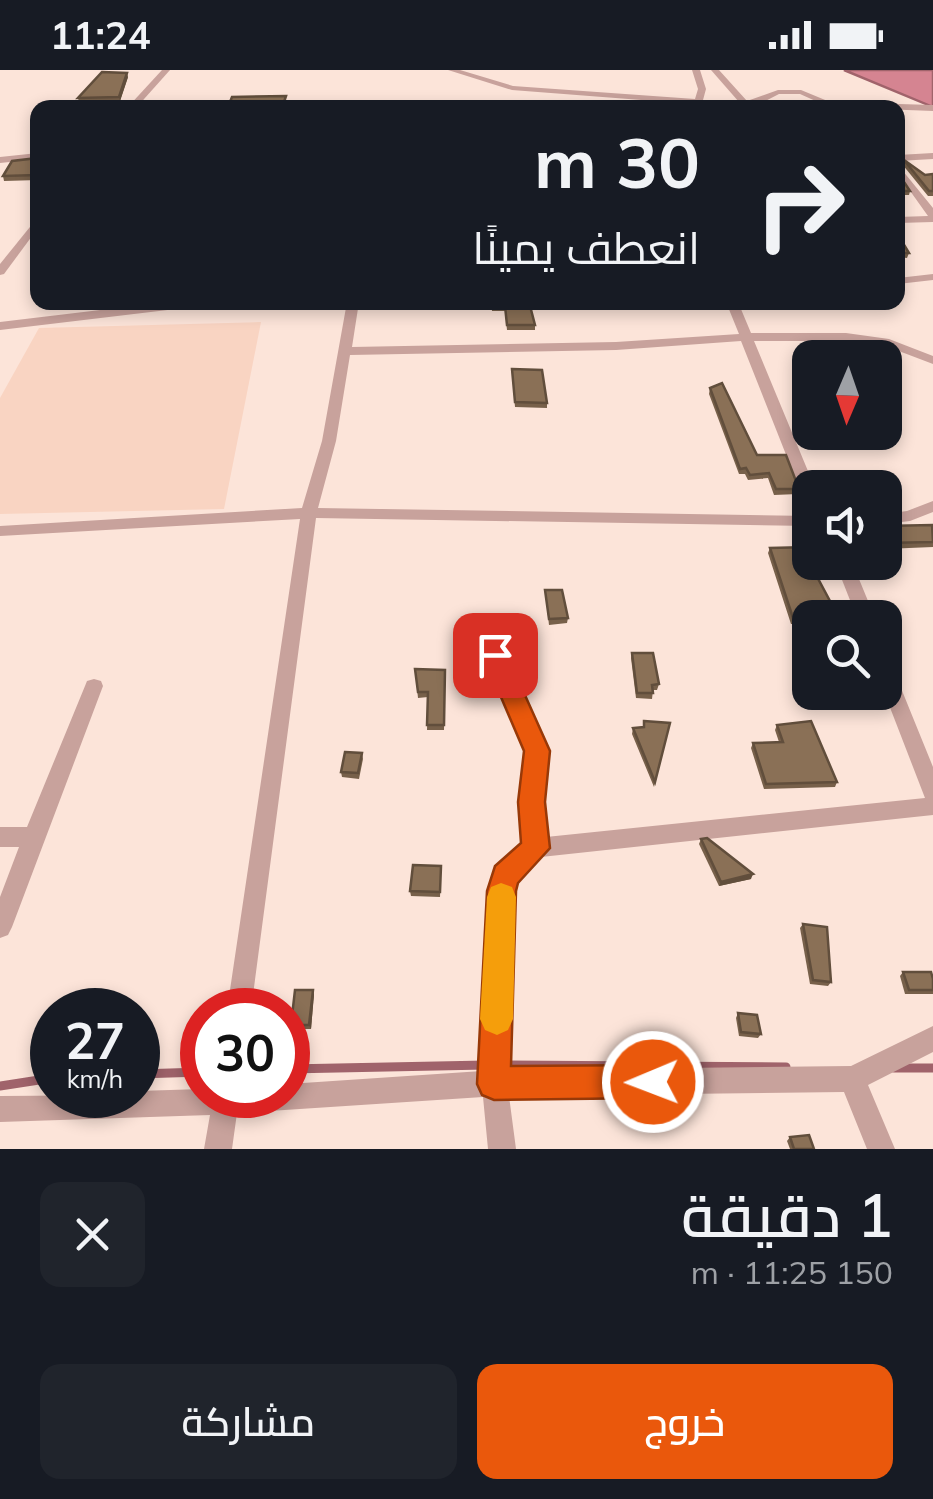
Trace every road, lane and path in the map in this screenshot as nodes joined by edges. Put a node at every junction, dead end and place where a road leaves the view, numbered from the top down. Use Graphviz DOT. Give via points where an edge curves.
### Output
graph roads {
  1 [pos="166,70"];
  2 [pos="452,70"];
  3 [pos="696,70"];
  4 [pos="715,70"];
  5 [pos="138,100"];
  6 [pos="643,100"];
  7 [pos="699,100"];
  8 [pos="742,100"];
  9 [pos="760,100"];
  10 [pos="821,100"];
  11 [pos="905,107"];
  12 [pos="933,108"];
  13 [pos="933,156"];
  14 [pos="30,157"];
  15 [pos="905,158"];
  16 [pos="0,160"];
  17 [pos="905,178"];
  18 [pos="933,217"];
  19 [pos="905,219"];
  20 [pos="30,231"];
  21 [pos="0,272"];
  22 [pos="933,278"];
  23 [pos="905,280"];
  24 [pos="134,310"];
  25 [pos="352,310"];
  26 [pos="735,310"];
  27 [pos="0,326"];
  28 [pos="744,337"];
  29 [pos="866,340"];
  30 [pos="902,345"];
  31 [pos="902,348"];
  32 [pos="347,350"];
  33 [pos="933,350"];
  34 [pos="933,360"];
  35 [pos="800,470"];
  36 [pos="933,506"];
  37 [pos="309,513"];
  38 [pos="902,517"];
  39 [pos="792,521"];
  40 [pos="0,531"];
  41 [pos="495,655"];
  42 [pos="94,686"];
  43 [pos="900,710"];
  44 [pos="933,793"];
  45 [pos="933,806"];
  46 [pos="0,836"];
  47 [pos="34,837"];
  48 [pos="536,848"];
  49 [pos="0,927"];
  50 [pos="242,988"];
  51 [pos="933,1039"];
  52 [pos="852,1079"];
  53 [pos="494,1084"];
  54 [pos="310,1094"];
  55 [pos="180,1100"];
  56 [pos="0,1109"];
  57 [pos="223,1118"];
  58 [pos="218,1149"];
  59 [pos="502,1149"];
  60 [pos="881,1149"];
  1 -- 5 [label="street"];
  2 -- 6 [label="street" via="512,88"];
  3 -- 7 [label="street"];
  4 -- 8 [label="street"];
  9 -- 10 [label="street" via="802,92"];
  11 -- 12 [label="street"];
  13 -- 15 [label="street"];
  14 -- 16 [label="street"];
  17 -- 18 [label="street"];
  18 -- 19 [label="street"];
  20 -- 21 [label="street"];
  22 -- 23 [label="street"];
  24 -- 27 [label="street"];
  25 -- 32 [label="street"];
  26 -- 28 [label="street"];
  28 -- 29 [label="street"];
  28 -- 32 [label="street"];
  28 -- 35 [label="street"];
  30 -- 33 [label="street"];
  31 -- 34 [label="street"];
  32 -- 37 [label="street"];
  36 -- 38 [label="street"];
  37 -- 39 [label="street"];
  37 -- 40 [label="street"];
  37 -- 50 [label="street"];
  41 -- 48 [label="street" via="537,751"];
  42 -- 47 [label="street"];
  43 -- 44 [label="street"];
  45 -- 48 [label="street"];
  46 -- 47 [label="street"];
  47 -- 49 [label="street"];
  48 -- 53 [label="street" via="506,876 502,891"];
  51 -- 52 [label="street"];
  52 -- 53 [label="street"];
  52 -- 60 [label="street"];
  53 -- 54 [label="street"];
  53 -- 59 [label="street"];
  55 -- 56 [label="street"];
  57 -- 58 [label="street"];
}
